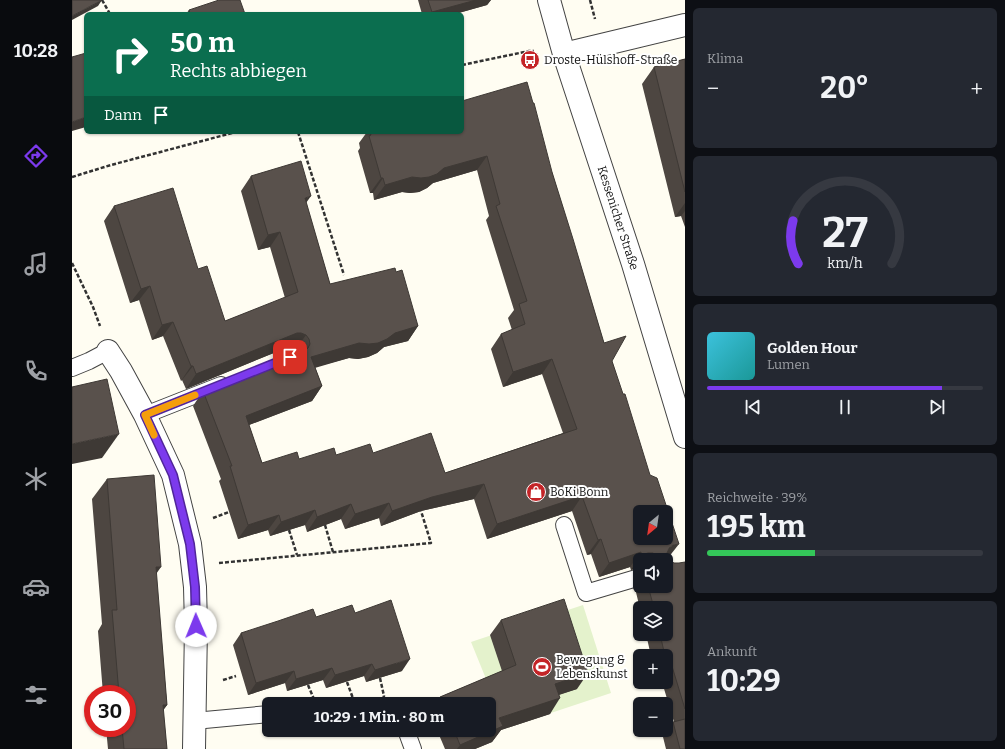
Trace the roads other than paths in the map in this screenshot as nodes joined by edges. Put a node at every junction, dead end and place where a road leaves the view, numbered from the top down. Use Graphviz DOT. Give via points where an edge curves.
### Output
graph roads {
  1 [pos="549,0"];
  2 [pos="685,25"];
  3 [pos="564,54"];
  4 [pos="108,351"];
  5 [pos="72,368"];
  6 [pos="232,381"];
  7 [pos="145,415"];
  8 [pos="685,437"];
  9 [pos="564,525"];
  10 [pos="633,579"];
  11 [pos="262,715"];
  12 [pos="194,721"];
  13 [pos="409,737"];
  14 [pos="194,749"];
  15 [pos="413,749"];
  1 -- 3 [label="street, Kessenicher Straße"];
  2 -- 3 [label="street"];
  3 -- 8 [label="street, Kessenicher Straße" via="633,264"];
  4 -- 5 [label="lane"];
  4 -- 7 [label="street"];
  6 -- 7 [label="lane"];
  7 -- 12 [label="street" via="173,475 190,544 196,618"];
  9 -- 10 [label="lane" via="586,593"];
  11 -- 12 [label="lane"];
  12 -- 14 [label="street"];
  13 -- 15 [label="lane"];
}
